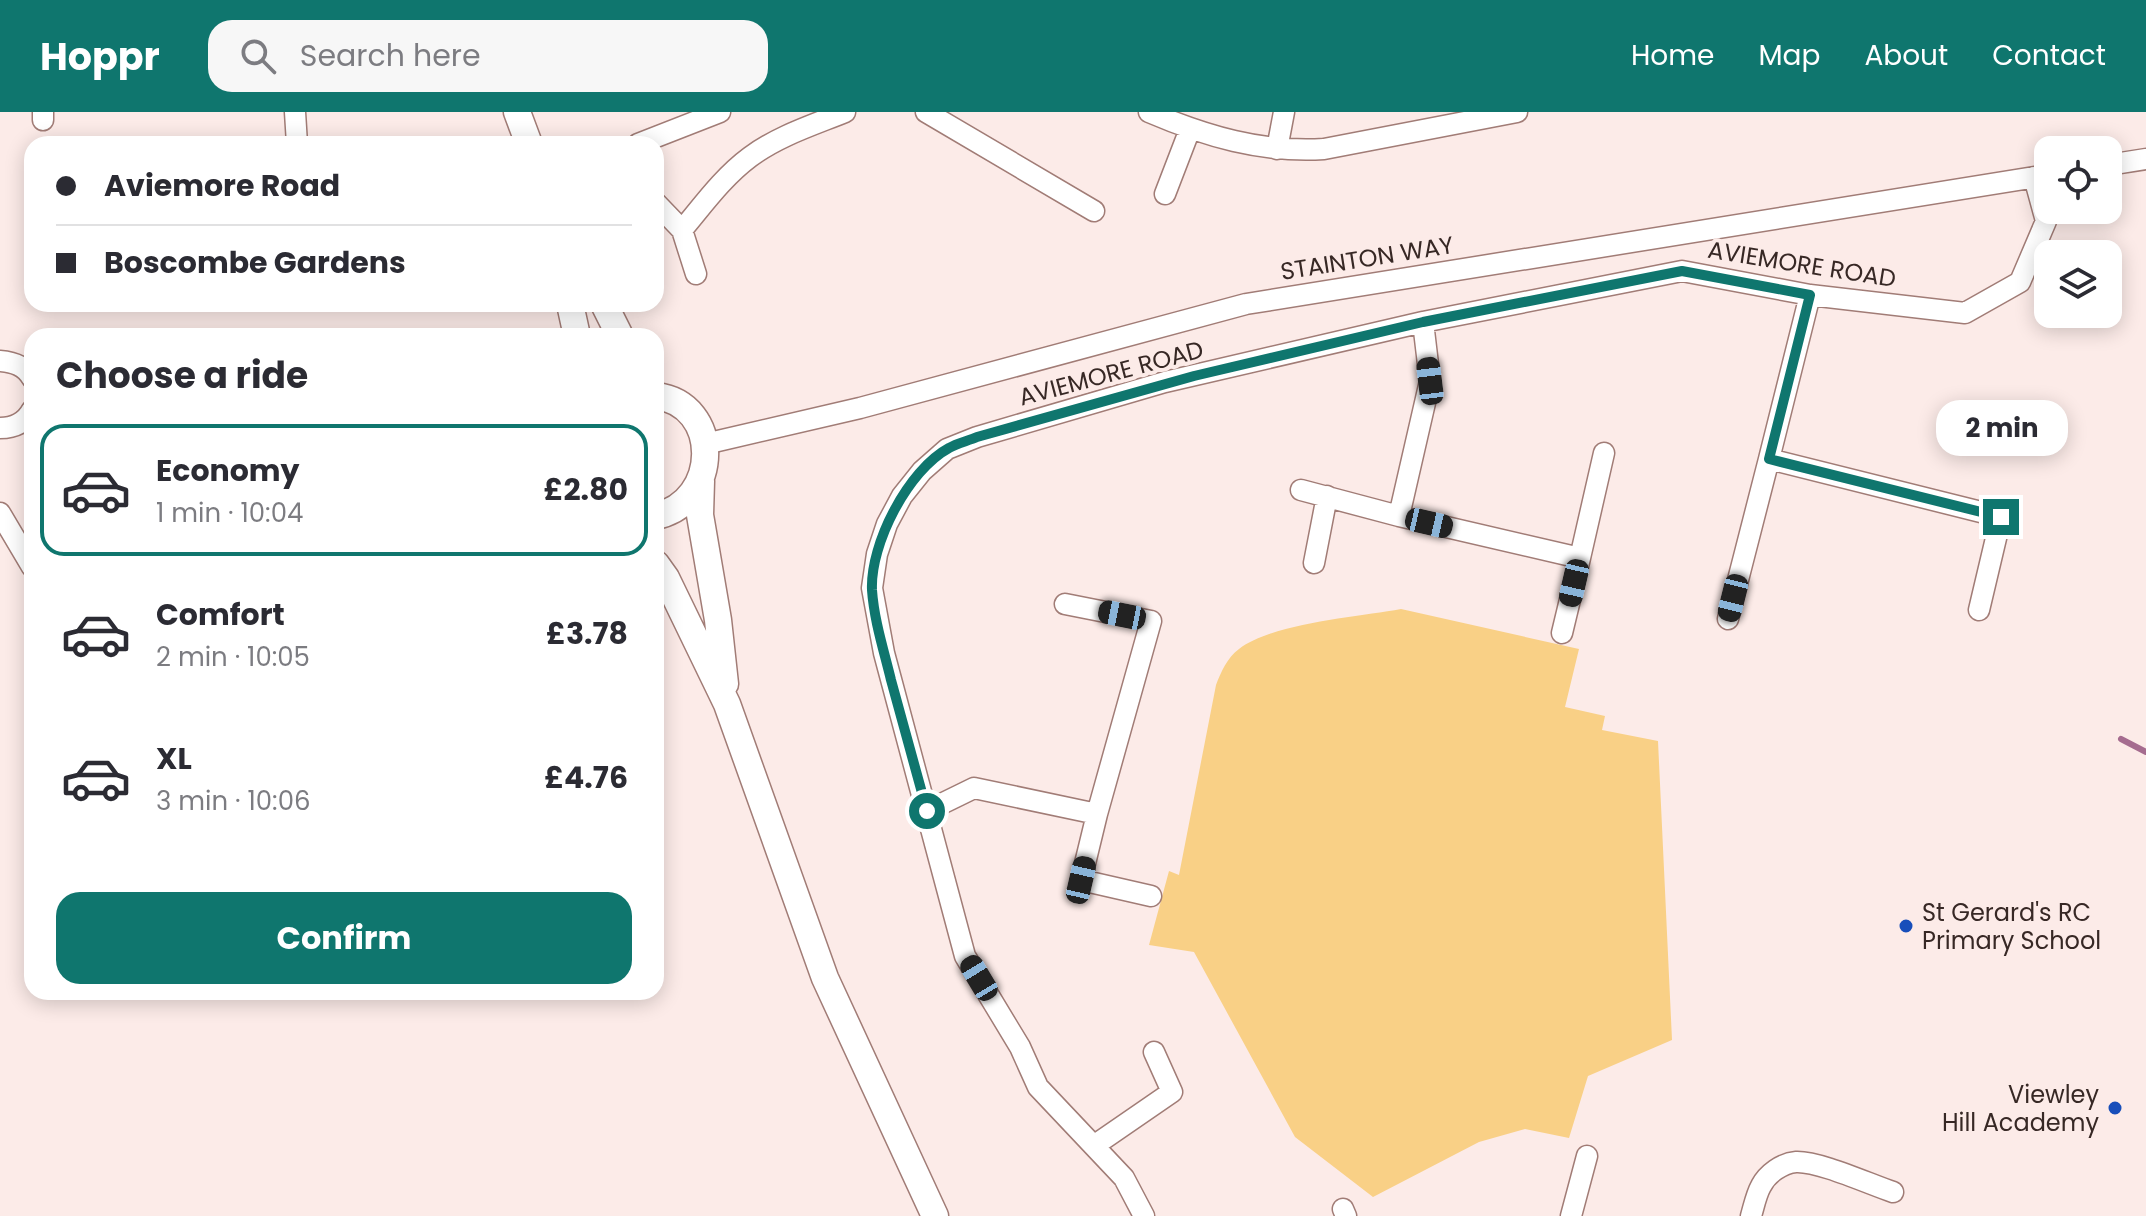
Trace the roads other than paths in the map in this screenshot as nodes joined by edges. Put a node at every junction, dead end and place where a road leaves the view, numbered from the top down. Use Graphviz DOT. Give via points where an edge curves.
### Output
graph roads {
  1 [pos="295,112"];
  2 [pos="517,112"];
  3 [pos="720,112"];
  4 [pos="845,112"];
  5 [pos="926,112"];
  6 [pos="1149,112"];
  7 [pos="1284,112"];
  8 [pos="1517,112"];
  9 [pos="1190,129"];
  10 [pos="296,136"];
  11 [pos="526,136"];
  12 [pos="658,136"];
  13 [pos="1277,149"];
  14 [pos="2146,159"];
  15 [pos="2122,163"];
  16 [pos="2034,177"];
  17 [pos="1165,194"];
  18 [pos="664,211"];
  19 [pos="1094,211"];
  20 [pos="2045,224"];
  21 [pos="682,230"];
  22 [pos="696,274"];
  23 [pos="1810,295"];
  24 [pos="1423,322"];
  25 [pos="0,361"];
  26 [pos="24,369"];
  27 [pos="664,396"];
  28 [pos="24,421"];
  29 [pos="0,428"];
  30 [pos="705,444"];
  31 [pos="1604,453"];
  32 [pos="1769,459"];
  33 [pos="701,481"];
  34 [pos="1301,490"];
  35 [pos="1327,496"];
  36 [pos="0,513"];
  37 [pos="664,514"];
  38 [pos="1399,516"];
  39 [pos="24,554"];
  40 [pos="1580,558"];
  41 [pos="1314,563"];
  42 [pos="664,575"];
  43 [pos="1065,604"];
  44 [pos="1979,610"];
  45 [pos="1728,619"];
  46 [pos="1562,633"];
  47 [pos="727,704"];
  48 [pos="927,811"];
  49 [pos="1097,814"];
  50 [pos="1151,896"];
  51 [pos="1154,1052"];
  52 [pos="1095,1145"];
  53 [pos="1587,1156"];
  54 [pos="1893,1192"];
  55 [pos="935,1216"];
  56 [pos="1144,1216"];
  57 [pos="1571,1216"];
  58 [pos="1751,1216"];
  1 -- 10 [label="street"];
  2 -- 11 [label="main road"];
  3 -- 12 [label="street"];
  4 -- 21 [label="street" via="784,136 747,159"];
  5 -- 19 [label="street"];
  6 -- 9 [label="street"];
  7 -- 13 [label="street"];
  8 -- 13 [label="street" via="1324,149"];
  9 -- 13 [label="street"];
  9 -- 17 [label="street"];
  14 -- 15 [label="street"];
  16 -- 30 [label="street, STAINTON WAY" via="1246,304"];
  18 -- 21 [label="street"];
  20 -- 23 [label="street, AVIEMORE ROAD" via="2020,282 1965,313"];
  21 -- 22 [label="street"];
  23 -- 24 [label="street, AVIEMORE ROAD" via="1682,271"];
  23 -- 32 [label="street"];
  24 -- 38 [label="street" via="1430,381"];
  24 -- 48 [label="street, AVIEMORE ROAD" via="1165,382 977,437 947,449 922,471 887,524 872,588"];
  25 -- 26 [label="street"];
  27 -- 30 [label="main road" via="690,414"];
  28 -- 29 [label="street"];
  30 -- 33 [label="main road"];
  31 -- 40 [label="street"];
  32 -- 44 [label="street" via="2001,517"];
  32 -- 45 [label="street"];
  33 -- 37 [label="main road" via="687,501"];
  33 -- 47 [label="main road" via="700,515"];
  34 -- 35 [label="street"];
  35 -- 38 [label="street"];
  35 -- 41 [label="street"];
  36 -- 39 [label="street"];
  38 -- 40 [label="street"];
  40 -- 46 [label="street"];
  42 -- 47 [label="main road"];
  43 -- 49 [label="street" via="1151,621"];
  47 -- 55 [label="main road" via="825,978"];
  48 -- 49 [label="street" via="974,788"];
  48 -- 52 [label="street, AVIEMORE ROAD" via="965,956 1038,1087"];
  49 -- 50 [label="street" via="1081,880"];
  51 -- 52 [label="street" via="1172,1092"];
  52 -- 56 [label="street, AVIEMORE ROAD" via="1124,1178"];
  53 -- 57 [label="street"];
  54 -- 58 [label="street" via="1795,1162 1779,1167 1761,1184"];
}
